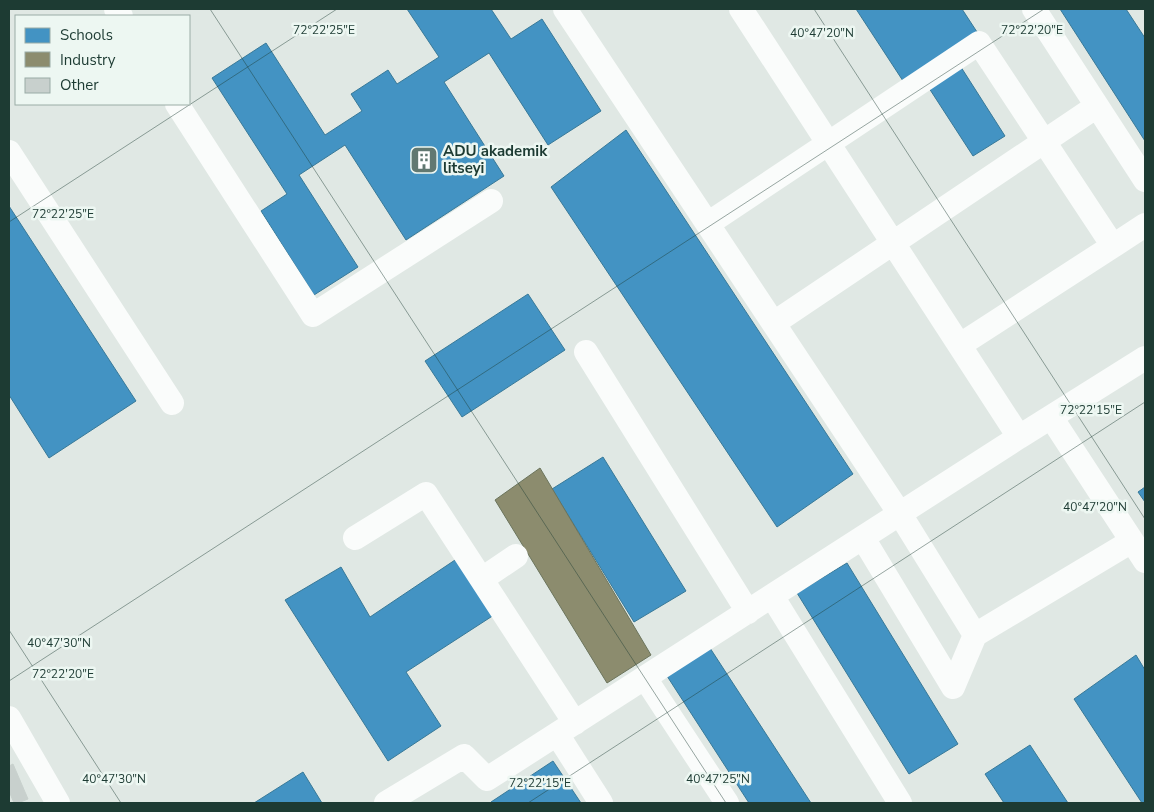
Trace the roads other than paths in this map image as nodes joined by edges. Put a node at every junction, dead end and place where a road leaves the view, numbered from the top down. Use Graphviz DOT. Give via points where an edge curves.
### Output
graph roads {
  1 [pos="565,9"];
  2 [pos="742,9"];
  3 [pos="1034,9"];
  4 [pos="178,105"];
  5 [pos="1097,106"];
  6 [pos="1044,140"];
  7 [pos="828,143"];
  8 [pos="9,152"];
  9 [pos="1145,180"];
  10 [pos="490,201"];
  11 [pos="709,223"];
  12 [pos="1145,225"];
  13 [pos="894,243"];
  14 [pos="1114,246"];
  15 [pos="774,324"];
  16 [pos="960,345"];
  17 [pos="586,352"];
  18 [pos="1145,358"];
  19 [pos="172,403"];
  20 [pos="1051,417"];
  21 [pos="1019,437"];
  22 [pos="900,514"];
  23 [pos="355,538"];
  24 [pos="863,538"];
  25 [pos="1132,541"];
  26 [pos="516,556"];
  27 [pos="1145,561"];
  28 [pos="482,579"];
  29 [pos="772,596"];
  30 [pos="748,612"];
  31 [pos="974,635"];
  32 [pos="646,678"];
  33 [pos="9,718"];
  34 [pos="566,729"];
  35 [pos="58,803"];
  36 [pos="386,803"];
  37 [pos="601,803"];
  38 [pos="726,803"];
  39 [pos="900,803"];
  1 -- 11 [label="street"];
  2 -- 7 [label="street"];
  3 -- 5 [label="street"];
  4 -- 10 [label="street" via="314,315"];
  5 -- 6 [label="street"];
  5 -- 9 [label="street"];
  6 -- 7 [label="street" via="978,43"];
  6 -- 13 [label="street"];
  6 -- 14 [label="street"];
  7 -- 11 [label="street"];
  7 -- 13 [label="street"];
  8 -- 19 [label="street"];
  11 -- 15 [label="street"];
  12 -- 14 [label="street"];
  13 -- 15 [label="street"];
  13 -- 16 [label="street"];
  14 -- 16 [label="street"];
  15 -- 22 [label="street"];
  16 -- 21 [label="street"];
  17 -- 30 [label="street"];
  18 -- 20 [label="street"];
  20 -- 21 [label="street"];
  20 -- 25 [label="street"];
  21 -- 22 [label="street"];
  22 -- 24 [label="street"];
  22 -- 31 [label="street"];
  23 -- 28 [label="street" via="426,494"];
  24 -- 29 [label="street"];
  24 -- 31 [label="street" via="953,688"];
  25 -- 27 [label="street"];
  25 -- 31 [label="street"];
  26 -- 28 [label="street"];
  28 -- 34 [label="street"];
  29 -- 30 [label="street"];
  29 -- 39 [label="street"];
  30 -- 32 [label="street"];
  32 -- 34 [label="street"];
  32 -- 38 [label="street"];
  33 -- 35 [label="street"];
  34 -- 36 [label="street" via="487,779 464,756"];
  34 -- 37 [label="street"];
}
